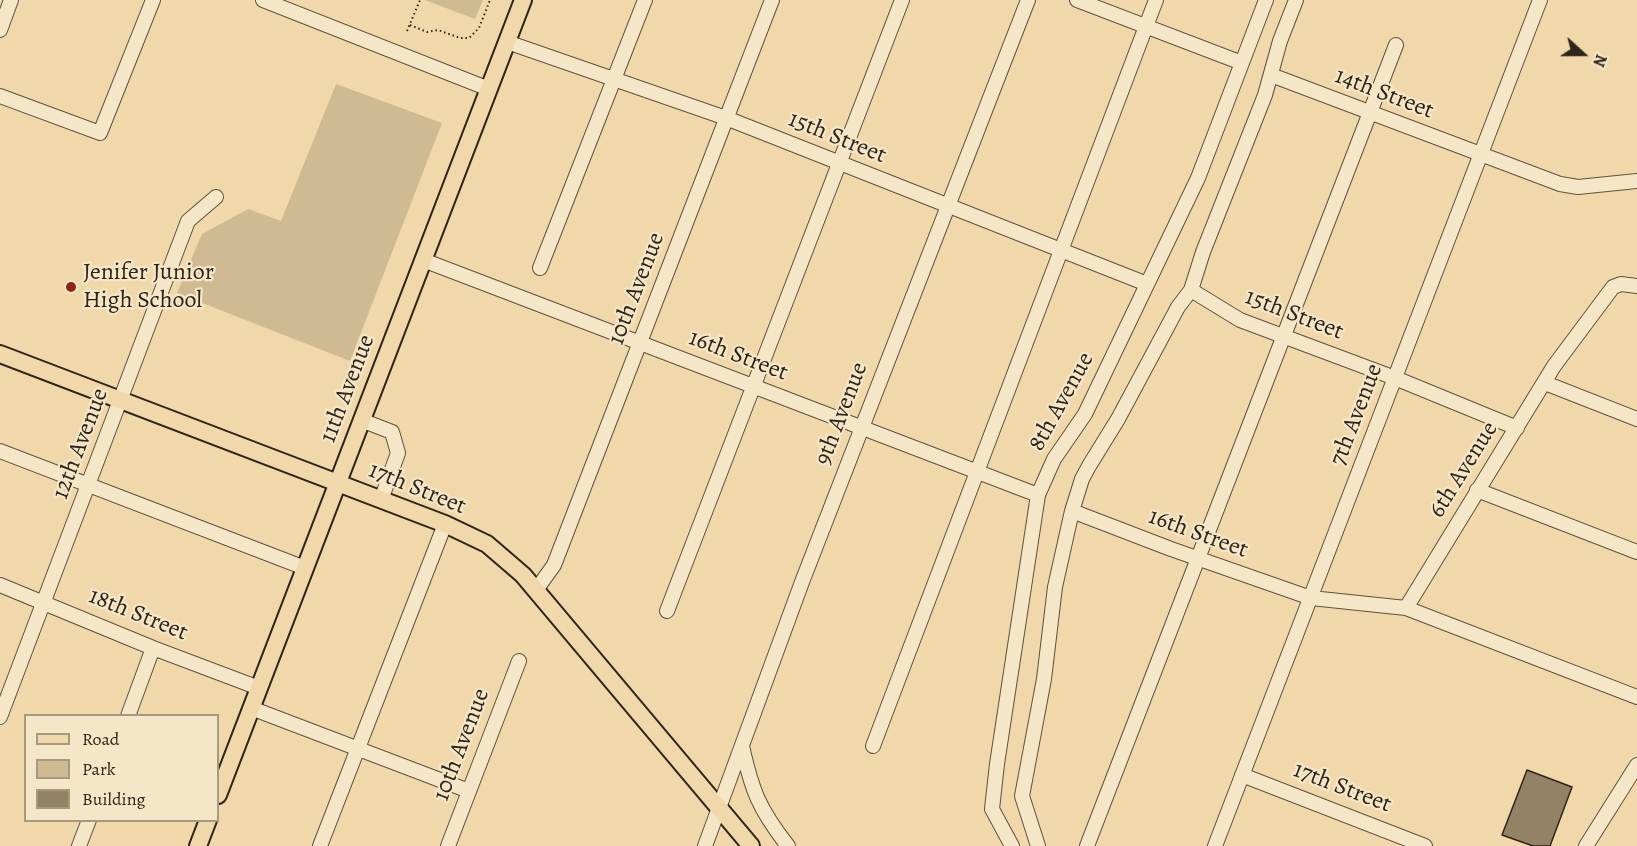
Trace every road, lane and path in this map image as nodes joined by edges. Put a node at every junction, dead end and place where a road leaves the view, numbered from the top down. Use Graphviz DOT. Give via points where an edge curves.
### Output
graph roads {
  1 [pos="11,0"];
  2 [pos="153,0"];
  3 [pos="263,0"];
  4 [pos="420,0"];
  5 [pos="490,0"];
  6 [pos="523,0"];
  7 [pos="645,0"];
  8 [pos="772,0"];
  9 [pos="902,0"];
  10 [pos="1028,0"];
  11 [pos="1077,0"];
  12 [pos="1156,0"];
  13 [pos="1266,0"];
  14 [pos="1296,0"];
  15 [pos="1540,0"];
  16 [pos="410,26"];
  17 [pos="1146,26"];
  18 [pos="0,30"];
  19 [pos="407,32"];
  20 [pos="507,42"];
  21 [pos="1396,45"];
  22 [pos="1242,63"];
  23 [pos="1270,75"];
  24 [pos="615,79"];
  25 [pos="489,89"];
  26 [pos="0,96"];
  27 [pos="1371,113"];
  28 [pos="726,118"];
  29 [pos="1480,155"];
  30 [pos="839,163"];
  31 [pos="1637,181"];
  32 [pos="216,196"];
  33 [pos="947,206"];
  34 [pos="1060,250"];
  35 [pos="423,260"];
  36 [pos="540,268"];
  37 [pos="1147,284"];
  38 [pos="1637,286"];
  39 [pos="1191,290"];
  40 [pos="1284,337"];
  41 [pos="640,343"];
  42 [pos="0,354"];
  43 [pos="1395,378"];
  44 [pos="1545,383"];
  45 [pos="754,386"];
  46 [pos="121,401"];
  47 [pos="1637,419"];
  48 [pos="362,420"];
  49 [pos="861,427"];
  50 [pos="1517,428"];
  51 [pos="0,451"];
  52 [pos="976,471"];
  53 [pos="337,483"];
  54 [pos="89,486"];
  55 [pos="1477,490"];
  56 [pos="1038,495"];
  57 [pos="381,500"];
  58 [pos="1072,511"];
  59 [pos="445,524"];
  60 [pos="1637,552"];
  61 [pos="1198,558"];
  62 [pos="305,567"];
  63 [pos="0,585"];
  64 [pos="536,590"];
  65 [pos="1311,598"];
  66 [pos="44,602"];
  67 [pos="1406,608"];
  68 [pos="667,611"];
  69 [pos="153,648"];
  70 [pos="519,661"];
  71 [pos="259,687"];
  72 [pos="1637,697"];
  73 [pos="251,708"];
  74 [pos="129,714"];
  75 [pos="0,717"];
  76 [pos="741,745"];
  77 [pos="873,746"];
  78 [pos="358,747"];
  79 [pos="1637,765"];
  80 [pos="1242,776"];
  81 [pos="469,791"];
  82 [pos="219,792"];
  83 [pos="718,808"];
  84 [pos="88,822"];
  85 [pos="207,822"];
  86 [pos="79,846"];
  87 [pos="198,846"];
  88 [pos="320,846"];
  89 [pos="448,846"];
  90 [pos="705,846"];
  91 [pos="751,846"];
  92 [pos="788,846"];
  93 [pos="1012,846"];
  94 [pos="1038,846"];
  95 [pos="1087,846"];
  96 [pos="1215,846"];
  97 [pos="1425,846"];
  98 [pos="1586,846"];
  1 -- 18 [label="street"];
  2 -- 26 [label="street" via="100,133"];
  3 -- 25 [label="street"];
  4 -- 16 [label="path"];
  5 -- 16 [label="path" via="479,28 469,38"];
  6 -- 20 [label="main road, 11th Avenue"];
  7 -- 24 [label="street"];
  8 -- 28 [label="street, 10th Avenue"];
  9 -- 30 [label="street"];
  10 -- 33 [label="street, 9th Avenue"];
  11 -- 17 [label="street"];
  12 -- 17 [label="street"];
  13 -- 22 [label="street, 8th Avenue"];
  14 -- 23 [label="street"];
  15 -- 29 [label="street, 7th Avenue"];
  16 -- 19 [label="path"];
  17 -- 22 [label="street"];
  17 -- 34 [label="street"];
  20 -- 24 [label="street, 15th Street"];
  20 -- 25 [label="main road, 11th Avenue"];
  21 -- 27 [label="street"];
  22 -- 37 [label="street, 8th Avenue" via="1198,178"];
  23 -- 27 [label="street, 14th Street"];
  23 -- 39 [label="street"];
  24 -- 28 [label="street, 15th Street"];
  24 -- 36 [label="street"];
  25 -- 35 [label="main road, 11th Avenue"];
  27 -- 29 [label="street, 14th Street"];
  27 -- 40 [label="street"];
  28 -- 30 [label="street, 15th Street"];
  28 -- 41 [label="street, 10th Avenue"];
  29 -- 31 [label="street, 14th Street" via="1578,188"];
  29 -- 43 [label="street, 7th Avenue"];
  30 -- 33 [label="street, 15th Street"];
  30 -- 45 [label="street"];
  32 -- 46 [label="street, 12th Avenue" via="188,221"];
  33 -- 34 [label="street, 15th Street"];
  33 -- 49 [label="street, 9th Avenue"];
  34 -- 37 [label="street, 15th Street"];
  34 -- 52 [label="street"];
  35 -- 41 [label="street, 16th Street"];
  35 -- 48 [label="main road, 11th Avenue"];
  37 -- 56 [label="street, 8th Avenue" via="1085,414 1054,459"];
  38 -- 44 [label="street, 6th Avenue" via="1621,284 1607,293"];
  39 -- 40 [label="street, 15th Street" via="1240,320"];
  39 -- 58 [label="street" via="1089,466"];
  40 -- 43 [label="street, 15th Street"];
  40 -- 61 [label="street"];
  41 -- 45 [label="street, 16th Street"];
  41 -- 64 [label="street, 10th Avenue" via="554,565"];
  42 -- 46 [label="main road, 17th Street"];
  43 -- 50 [label="street, 15th Street"];
  43 -- 65 [label="street, 7th Avenue"];
  44 -- 47 [label="street"];
  44 -- 50 [label="street, 6th Avenue"];
  45 -- 49 [label="street, 16th Street"];
  45 -- 68 [label="street"];
  46 -- 53 [label="main road, 17th Street"];
  46 -- 54 [label="street, 12th Avenue"];
  48 -- 53 [label="main road, 11th Avenue"];
  48 -- 57 [label="street" via="392,432 398,453"];
  49 -- 52 [label="street, 16th Street"];
  49 -- 76 [label="street, 9th Avenue"];
  50 -- 55 [label="street, 6th Avenue"];
  51 -- 54 [label="street"];
  52 -- 56 [label="street, 16th Street"];
  52 -- 77 [label="street"];
  53 -- 57 [label="main road, 17th Street"];
  53 -- 62 [label="main road, 11th Avenue"];
  54 -- 62 [label="street"];
  54 -- 66 [label="street, 12th Avenue"];
  55 -- 60 [label="street"];
  55 -- 67 [label="street, 6th Avenue"];
  56 -- 93 [label="street, 8th Avenue" via="992,809"];
  57 -- 59 [label="main road, 17th Street"];
  58 -- 61 [label="street, 16th Street"];
  58 -- 94 [label="street" via="1055,587 1044,679 1022,796"];
  59 -- 64 [label="main road, 17th Street" via="487,544"];
  59 -- 78 [label="street"];
  61 -- 65 [label="street, 16th Street"];
  61 -- 95 [label="street"];
  62 -- 71 [label="main road, 11th Avenue"];
  63 -- 66 [label="street, 18th Street"];
  64 -- 83 [label="main road, 17th Street"];
  65 -- 67 [label="street"];
  65 -- 80 [label="street, 7th Avenue"];
  66 -- 69 [label="street, 18th Street"];
  66 -- 75 [label="street, 12th Avenue"];
  67 -- 72 [label="street"];
  69 -- 71 [label="street, 18th Street"];
  69 -- 74 [label="street"];
  70 -- 81 [label="street, 10th Avenue"];
  71 -- 73 [label="main road, 11th Avenue"];
  73 -- 78 [label="street"];
  73 -- 82 [label="main road, 11th Avenue"];
  76 -- 83 [label="street, 9th Avenue"];
  76 -- 92 [label="street" via="757,801"];
  78 -- 81 [label="street"];
  78 -- 88 [label="street"];
  79 -- 98 [label="street"];
  80 -- 96 [label="street, 7th Avenue"];
  80 -- 97 [label="street, 17th Street"];
  81 -- 89 [label="street, 10th Avenue"];
  83 -- 90 [label="street, 9th Avenue"];
  83 -- 91 [label="main road"];
  84 -- 86 [label="street"];
  85 -- 87 [label="main road"];
}
